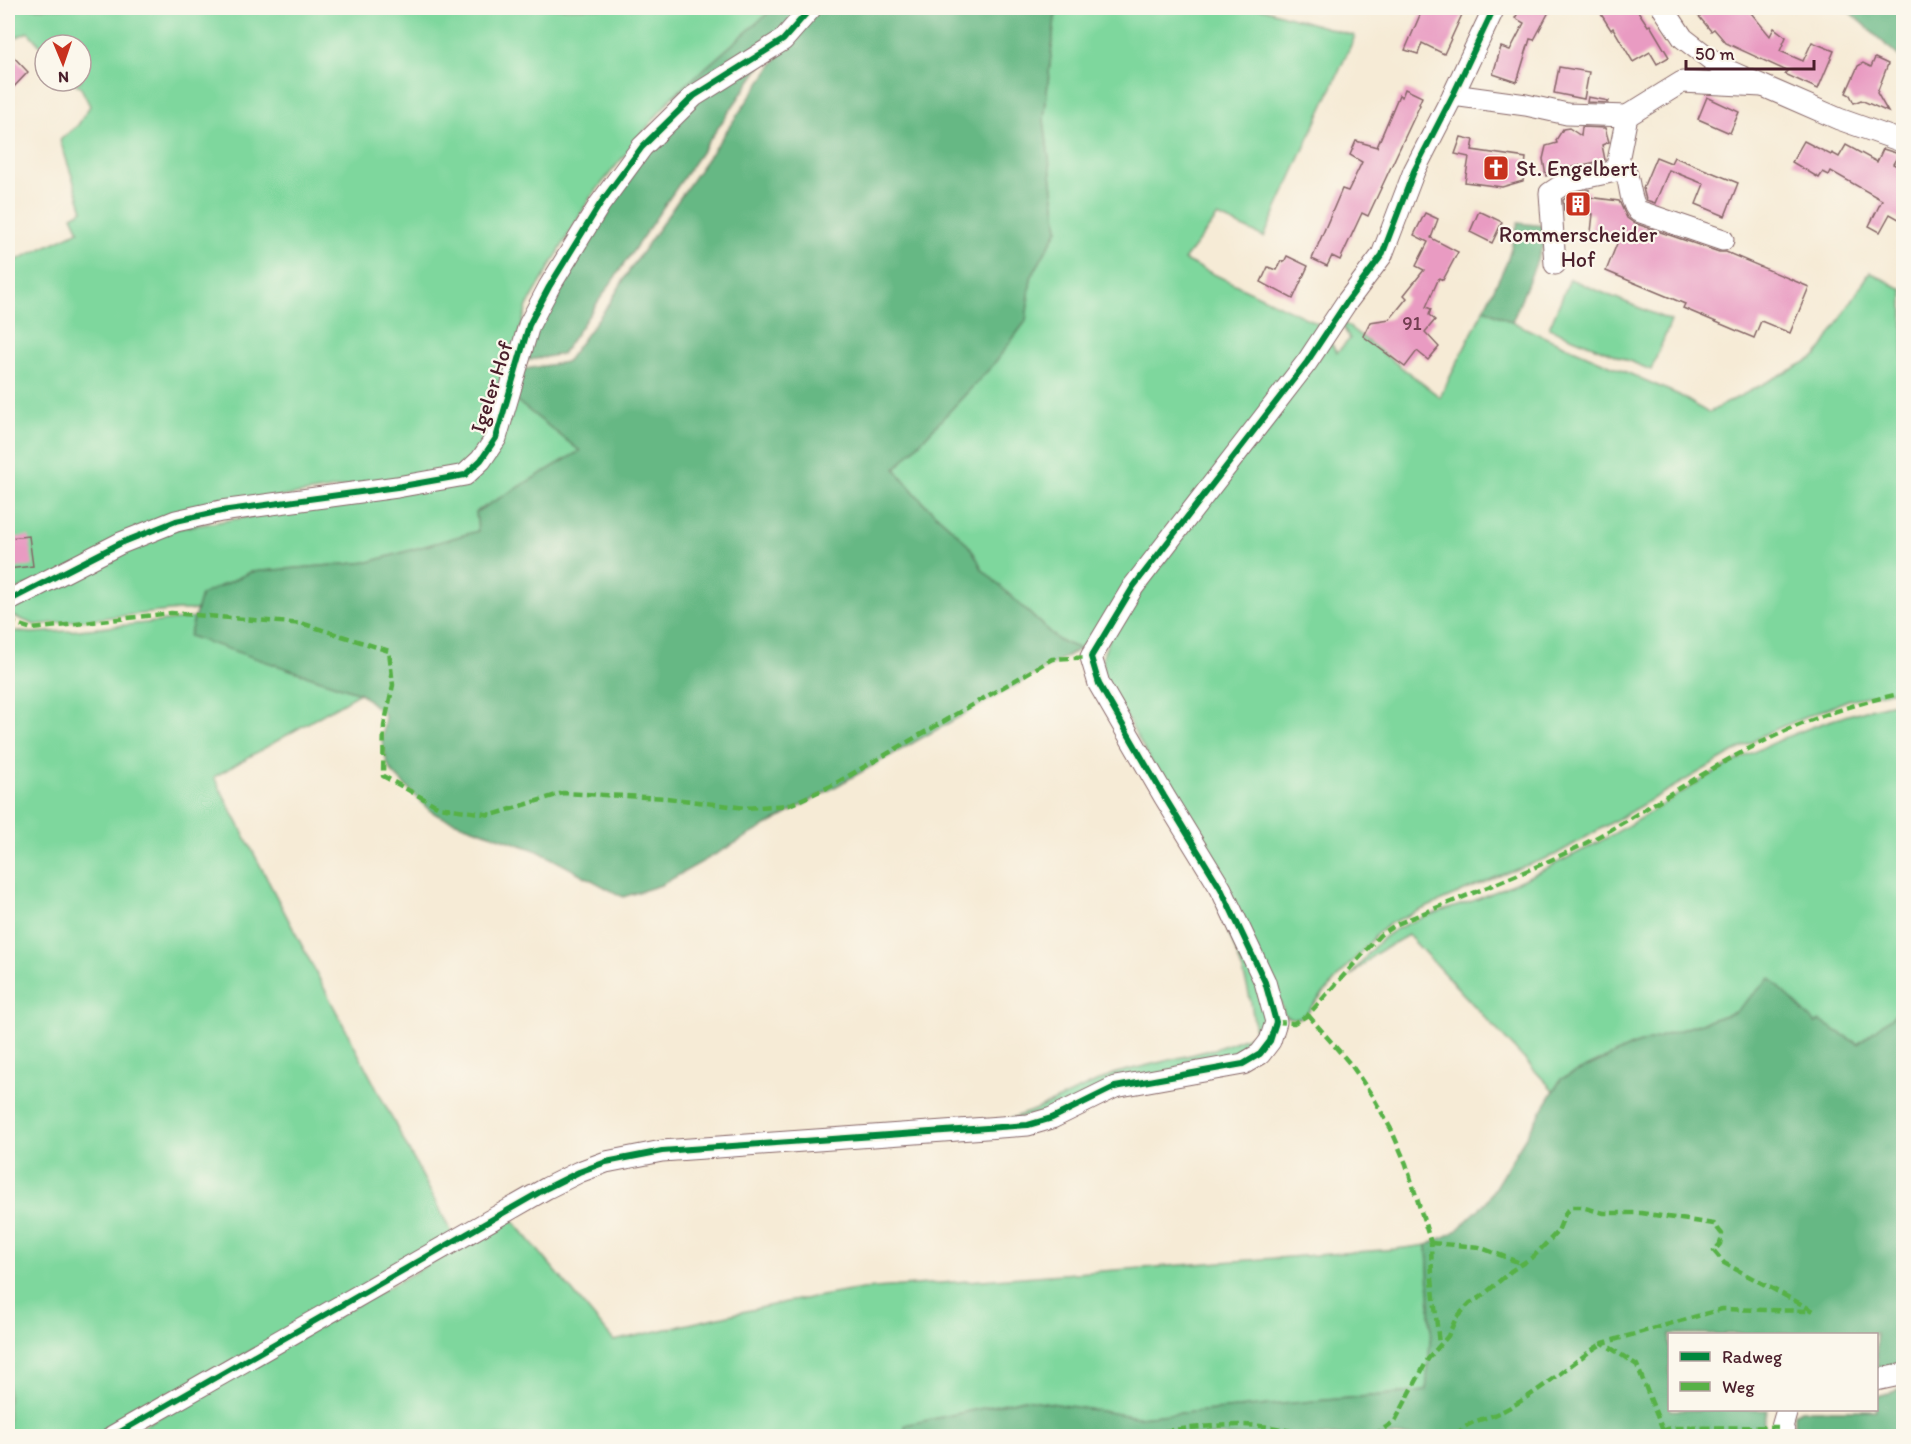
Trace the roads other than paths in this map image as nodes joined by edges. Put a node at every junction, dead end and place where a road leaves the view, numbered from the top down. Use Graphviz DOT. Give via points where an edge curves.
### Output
graph roads {
  1 [pos="811,8"];
  2 [pos="1494,8"];
  3 [pos="1663,8"];
  4 [pos="1762,86"];
  5 [pos="1453,95"];
  6 [pos="1627,116"];
  7 [pos="1904,142"];
  8 [pos="1618,162"];
  9 [pos="1723,240"];
  10 [pos="1555,264"];
  11 [pos="8,600"];
  12 [pos="1904,1374"];
  13 [pos="1878,1380"];
  14 [pos="1787,1411"];
  15 [pos="113,1437"];
  16 [pos="1786,1437"];
  1 -- 11 [label="street, Igeler Hof" via="783,40 694,96 642,147 600,204 549,287 529,325 496,438 465,475 176,520"];
  2 -- 5 [label="street"];
  3 -- 4 [label="street" via="1683,38 1722,68"];
  4 -- 6 [label="street" via="1682,82"];
  4 -- 7 [label="street"];
  5 -- 6 [label="street" via="1567,114"];
  5 -- 15 [label="street" via="1414,171 1382,255 1307,362 1133,587 1091,657 1099,684 1221,889 1265,982 1276,1022 1270,1041 1260,1054 1243,1064 1116,1087 1052,1118 1028,1125 662,1151 606,1162 547,1188"];
  6 -- 8 [label="street"];
  8 -- 9 [label="street" via="1626,171 1632,203 1638,211"];
  8 -- 10 [label="street" via="1616,171 1568,181 1550,193"];
  12 -- 13 [label="street"];
  14 -- 16 [label="street" via="1782,1427"];
}
